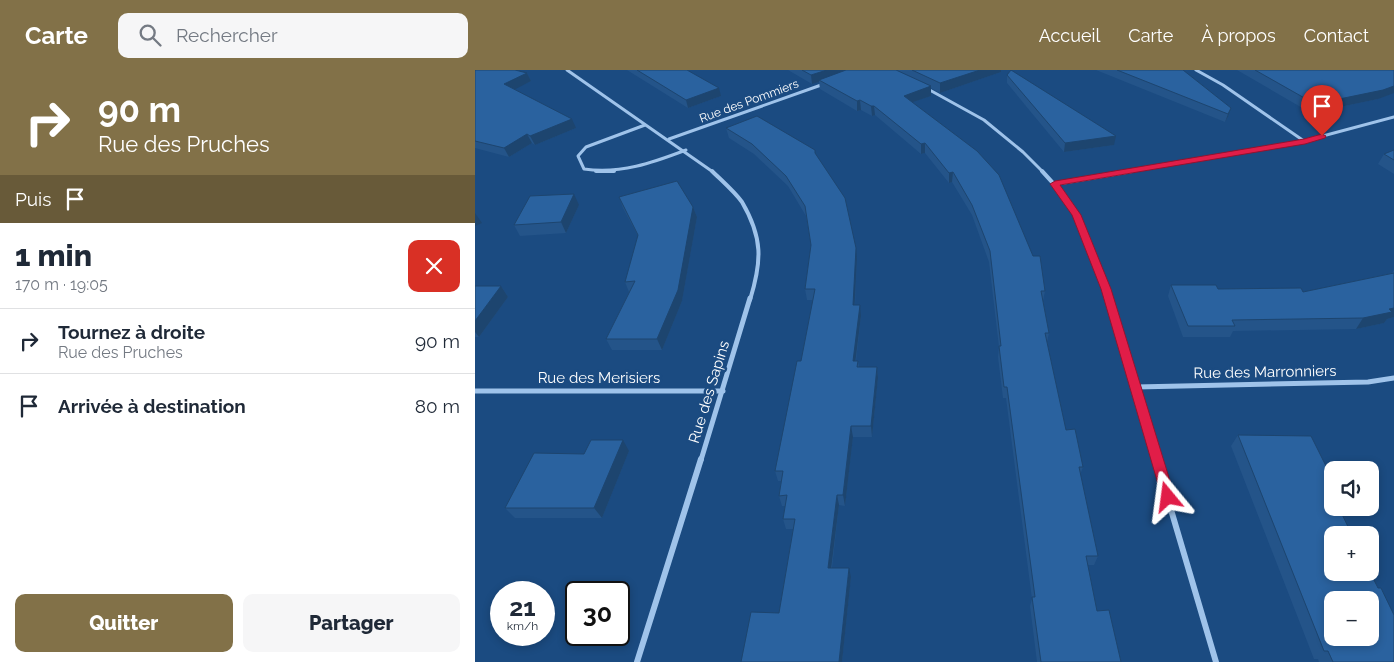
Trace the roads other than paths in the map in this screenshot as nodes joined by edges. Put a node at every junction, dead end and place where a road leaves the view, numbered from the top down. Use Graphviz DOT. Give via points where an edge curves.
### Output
graph roads {
  1 [pos="567,70"];
  2 [pos="1196,70"];
  3 [pos="825,83"];
  4 [pos="916,84"];
  5 [pos="1394,117"];
  6 [pos="645,125"];
  7 [pos="669,139"];
  8 [pos="1305,141"];
  9 [pos="686,150"];
  10 [pos="1055,184"];
  11 [pos="1394,378"];
  12 [pos="1136,387"];
  13 [pos="475,391"];
  14 [pos="723,391"];
  15 [pos="637,662"];
  16 [pos="1216,662"];
  1 -- 6 [label="street, Rue des Sapins"];
  2 -- 8 [label="street"];
  3 -- 7 [label="street, Rue des Pommiers"];
  4 -- 10 [label="street" via="984,120"];
  5 -- 8 [label="street"];
  6 -- 7 [label="street, Rue des Sapins"];
  6 -- 9 [label="street" via="586,147 578,156 585,169 600,172 641,167"];
  7 -- 9 [label="street, Rue des Sapins"];
  8 -- 10 [label="street"];
  9 -- 14 [label="street, Rue des Sapins" via="741,201 759,240 757,273"];
  10 -- 12 [label="street" via="1077,215 1106,289"];
  11 -- 12 [label="street, Rue des Marronniers" via="1368,382"];
  12 -- 16 [label="street"];
  13 -- 14 [label="street, Rue des Merisiers"];
  14 -- 15 [label="street, Rue des Sapins"];
}
